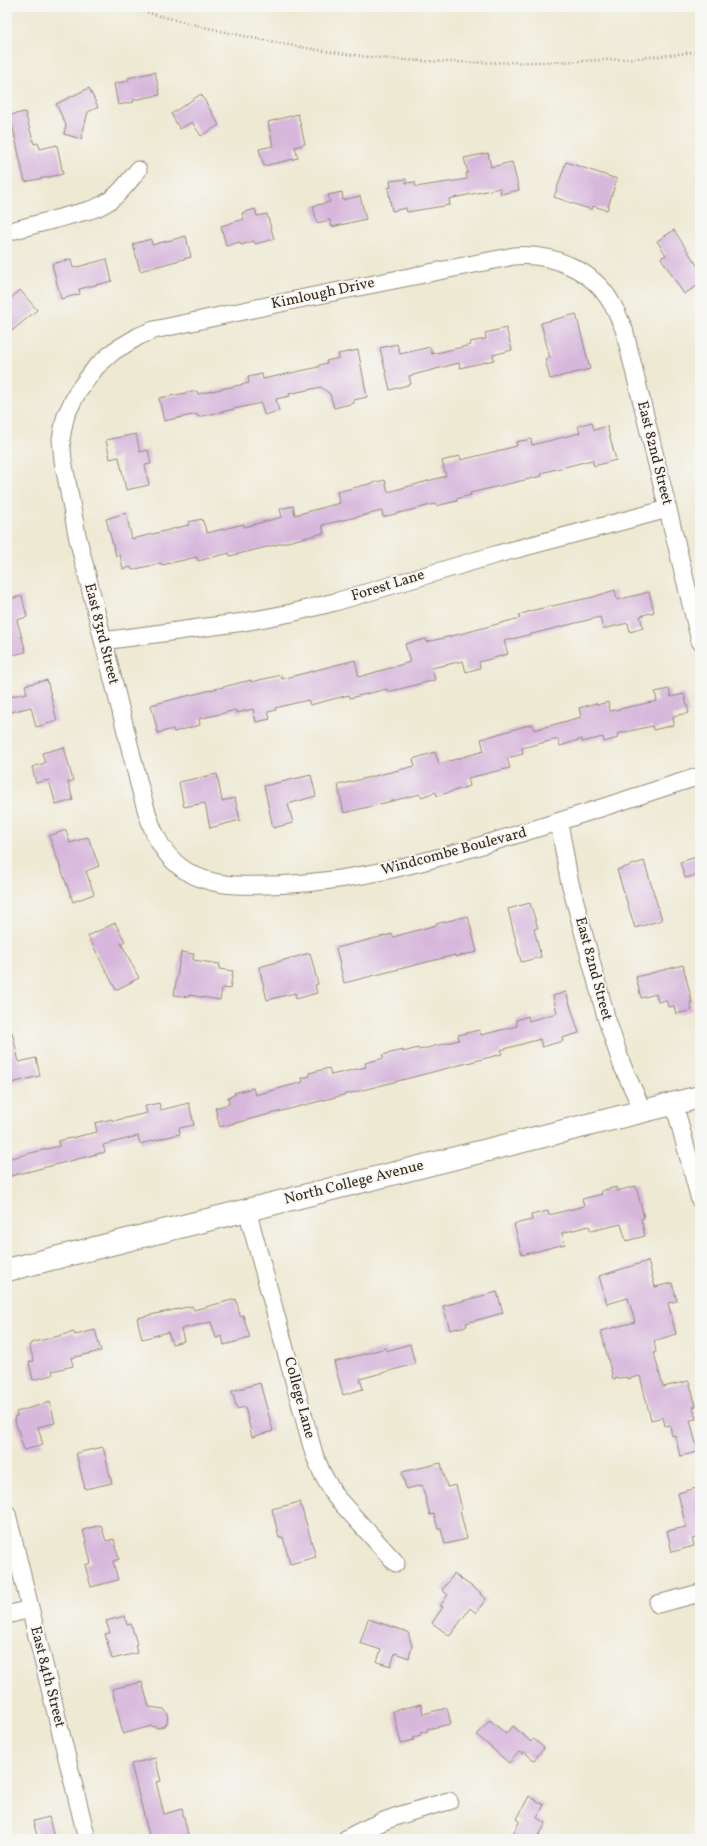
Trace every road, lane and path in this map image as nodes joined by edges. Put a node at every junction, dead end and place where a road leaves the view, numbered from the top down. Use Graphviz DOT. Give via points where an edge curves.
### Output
graph roads {
  1 [pos="128,7"];
  2 [pos="700,51"];
  3 [pos="138,170"];
  4 [pos="7,232"];
  5 [pos="587,276"];
  6 [pos="78,390"];
  7 [pos="668,509"];
  8 [pos="103,641"];
  9 [pos="700,641"];
  10 [pos="700,776"];
  11 [pos="559,822"];
  12 [pos="181,866"];
  13 [pos="700,1097"];
  14 [pos="674,1103"];
  15 [pos="643,1111"];
  16 [pos="700,1200"];
  17 [pos="247,1210"];
  18 [pos="7,1270"];
  19 [pos="7,1514"];
  20 [pos="396,1563"];
  21 [pos="700,1593"];
  22 [pos="658,1604"];
  23 [pos="30,1609"];
  24 [pos="7,1615"];
  25 [pos="449,1801"];
  26 [pos="87,1839"];
  27 [pos="346,1839"];
  1 -- 2 [label="path" via="184,23 288,45 391,58 474,63 611,61"];
  3 -- 4 [label="street" via="121,192 103,206"];
  5 -- 6 [label="street, Kimlough Drive" via="552,259 514,256 147,332 124,344 96,367"];
  5 -- 7 [label="street, East 82nd Street" via="612,304 624,329"];
  6 -- 8 [label="street, East 83rd Street" via="64,423 61,439 63,460 77,535"];
  7 -- 8 [label="street, Forest Lane" via="291,613"];
  7 -- 9 [label="street, East 82nd Street"];
  8 -- 12 [label="street, East 83rd Street" via="149,822 165,852"];
  10 -- 11 [label="street, Windcombe Boulevard"];
  11 -- 12 [label="street, Windcombe Boulevard" via="422,863 332,880 277,885 230,885 205,880 187,872"];
  11 -- 15 [label="street, East 82nd Street" via="569,879 606,1017 622,1066"];
  13 -- 14 [label="main road, North College Avenue"];
  14 -- 15 [label="main road, North College Avenue"];
  14 -- 16 [label="street"];
  15 -- 17 [label="main road, North College Avenue"];
  17 -- 18 [label="main road, North College Avenue"];
  17 -- 20 [label="street, College Lane" via="314,1454 335,1496"];
  19 -- 23 [label="street, East 84th Street"];
  21 -- 22 [label="street"];
  23 -- 24 [label="street"];
  23 -- 26 [label="street, East 84th Street"];
  25 -- 27 [label="street" via="392,1817"];
}
